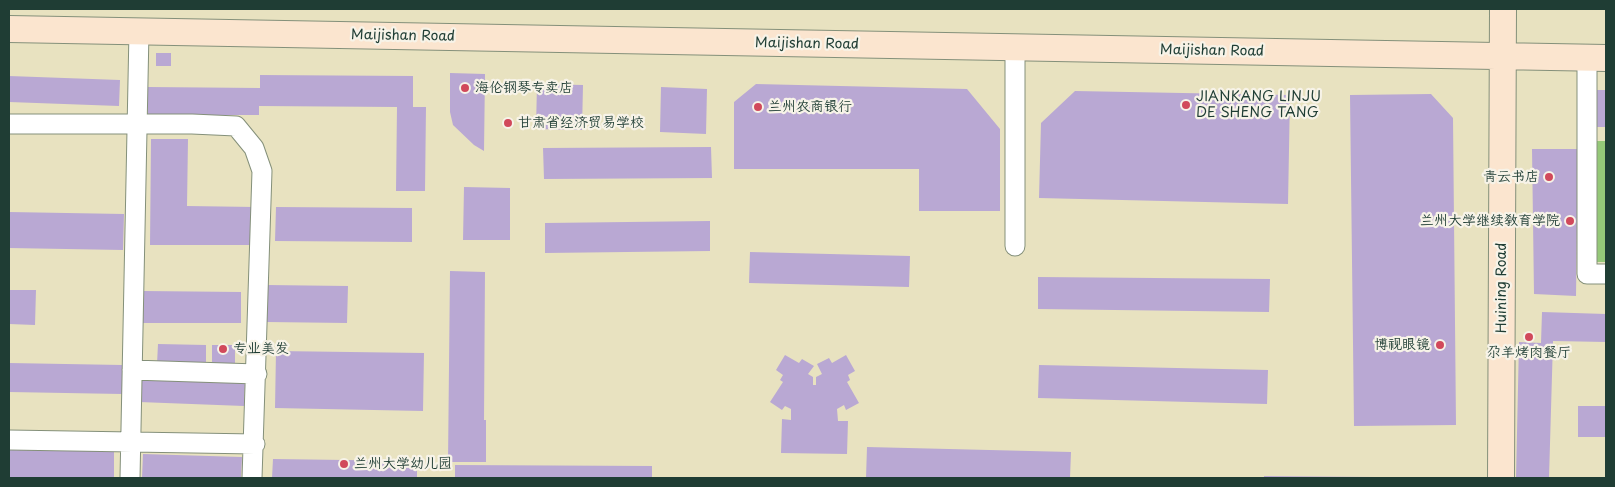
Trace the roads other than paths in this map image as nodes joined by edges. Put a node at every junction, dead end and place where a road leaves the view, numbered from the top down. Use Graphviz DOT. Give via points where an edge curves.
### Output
graph roads {
  1 [pos="1503,9"];
  2 [pos="9,29"];
  3 [pos="139,32"];
  4 [pos="1015,47"];
  5 [pos="1503,56"];
  6 [pos="1597,58"];
  7 [pos="9,124"];
  8 [pos="137,124"];
  9 [pos="1015,246"];
  10 [pos="1606,274"];
  11 [pos="132,370"];
  12 [pos="257,374"];
  13 [pos="9,440"];
  14 [pos="130,442"];
  15 [pos="255,444"];
  16 [pos="130,478"];
  17 [pos="252,478"];
  18 [pos="1500,478"];
  1 -- 5 [label="street, Huining Road"];
  2 -- 3 [label="street, Maijishan Road"];
  3 -- 4 [label="street, Maijishan Road"];
  3 -- 8 [label="street"];
  4 -- 5 [label="street, Maijishan Road"];
  4 -- 9 [label="street"];
  5 -- 6 [label="street, Maijishan Road"];
  5 -- 18 [label="street, Huining Road"];
  6 -- 10 [label="street" via="1587,274"];
  7 -- 8 [label="street"];
  8 -- 11 [label="street"];
  8 -- 12 [label="street" via="236,126 254,148 262,171"];
  11 -- 12 [label="street"];
  11 -- 14 [label="street"];
  12 -- 15 [label="street"];
  13 -- 14 [label="street"];
  14 -- 15 [label="street"];
  14 -- 16 [label="street"];
  15 -- 17 [label="street"];
}
